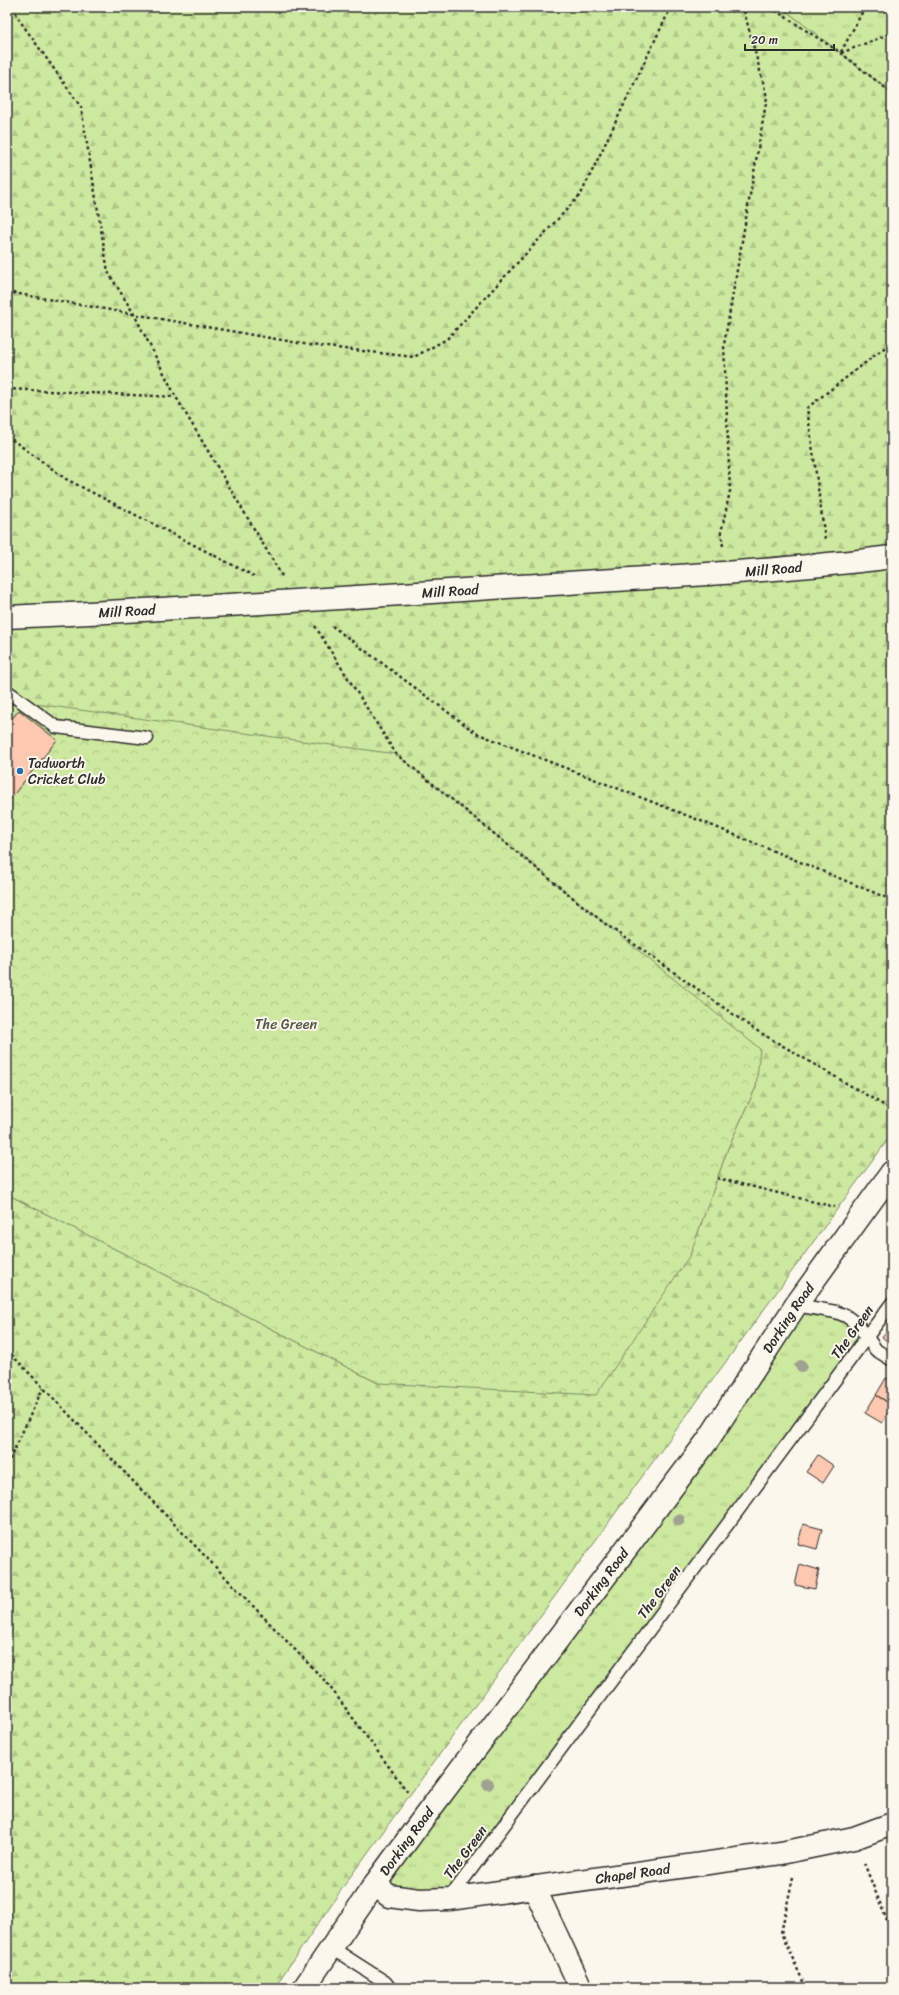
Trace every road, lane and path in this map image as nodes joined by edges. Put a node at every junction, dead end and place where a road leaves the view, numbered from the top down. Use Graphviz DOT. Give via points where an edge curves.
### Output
graph roads {
  1 [pos="13,7"];
  2 [pos="672,7"];
  3 [pos="743,7"];
  4 [pos="770,7"];
  5 [pos="865,7"];
  6 [pos="892,33"];
  7 [pos="841,53"];
  8 [pos="892,93"];
  9 [pos="7,292"];
  10 [pos="134,314"];
  11 [pos="892,342"];
  12 [pos="7,389"];
  13 [pos="176,397"];
  14 [pos="7,436"];
  15 [pos="892,557"];
  16 [pos="829,565"];
  17 [pos="725,573"];
  18 [pos="260,579"];
  19 [pos="299,602"];
  20 [pos="7,617"];
  21 [pos="7,691"];
  22 [pos="147,738"];
  23 [pos="892,900"];
  24 [pos="892,1110"];
  25 [pos="892,1172"];
  26 [pos="717,1178"];
  27 [pos="860,1216"];
  28 [pos="892,1303"];
  29 [pos="796,1305"];
  30 [pos="866,1338"];
  31 [pos="7,1350"];
  32 [pos="892,1360"];
  33 [pos="43,1388"];
  34 [pos="7,1465"];
  35 [pos="425,1816"];
  36 [pos="892,1824"];
  37 [pos="854,1838"];
  38 [pos="799,1849"];
  39 [pos="375,1884"];
  40 [pos="534,1887"];
  41 [pos="449,1899"];
  42 [pos="892,1933"];
  43 [pos="332,1948"];
  44 [pos="304,1988"];
  45 [pos="390,1988"];
  46 [pos="581,1988"];
  47 [pos="806,1988"];
  1 -- 10 [label="path" via="20,21 81,107 108,272"];
  2 -- 10 [label="path" via="582,194 447,339 414,357 310,345"];
  3 -- 17 [label="path" via="767,97 724,345 730,491 722,533"];
  4 -- 7 [label="path"];
  5 -- 7 [label="path"];
  6 -- 7 [label="path"];
  7 -- 8 [label="path"];
  9 -- 10 [label="path"];
  10 -- 13 [label="path"];
  11 -- 16 [label="path" via="807,408"];
  12 -- 13 [label="path"];
  13 -- 19 [label="path"];
  14 -- 18 [label="path" via="66,479"];
  15 -- 16 [label="main road, Mill Road"];
  16 -- 17 [label="main road, Mill Road"];
  17 -- 19 [label="main road, Mill Road"];
  19 -- 20 [label="main road, Mill Road"];
  19 -- 23 [label="path" via="476,733 701,821"];
  19 -- 24 [label="path" via="396,754 604,923 754,1029"];
  21 -- 22 [label="lane" via="56,727"];
  25 -- 27 [label="main road, Dorking Road"];
  26 -- 27 [label="path" via="838,1207"];
  27 -- 29 [label="main road, Dorking Road"];
  28 -- 30 [label="lane, The Green"];
  29 -- 30 [label="lane" via="846,1316 858,1324"];
  29 -- 35 [label="main road, Dorking Road" via="708,1440"];
  30 -- 32 [label="lane" via="876,1350"];
  30 -- 41 [label="lane, The Green"];
  31 -- 33 [label="path"];
  33 -- 34 [label="path"];
  33 -- 35 [label="path" via="327,1683"];
  35 -- 39 [label="main road, Dorking Road"];
  36 -- 37 [label="main road, Chapel Road"];
  37 -- 38 [label="main road, Chapel Road"];
  37 -- 42 [label="path"];
  38 -- 40 [label="main road, Chapel Road"];
  38 -- 47 [label="path" via="781,1933"];
  39 -- 41 [label="main road, Chapel Road" via="389,1896 419,1900"];
  39 -- 43 [label="main road, Dorking Road"];
  40 -- 41 [label="main road, Chapel Road"];
  40 -- 46 [label="main road"];
  43 -- 44 [label="main road, Dorking Road"];
  43 -- 45 [label="lane" via="385,1982"];
}
